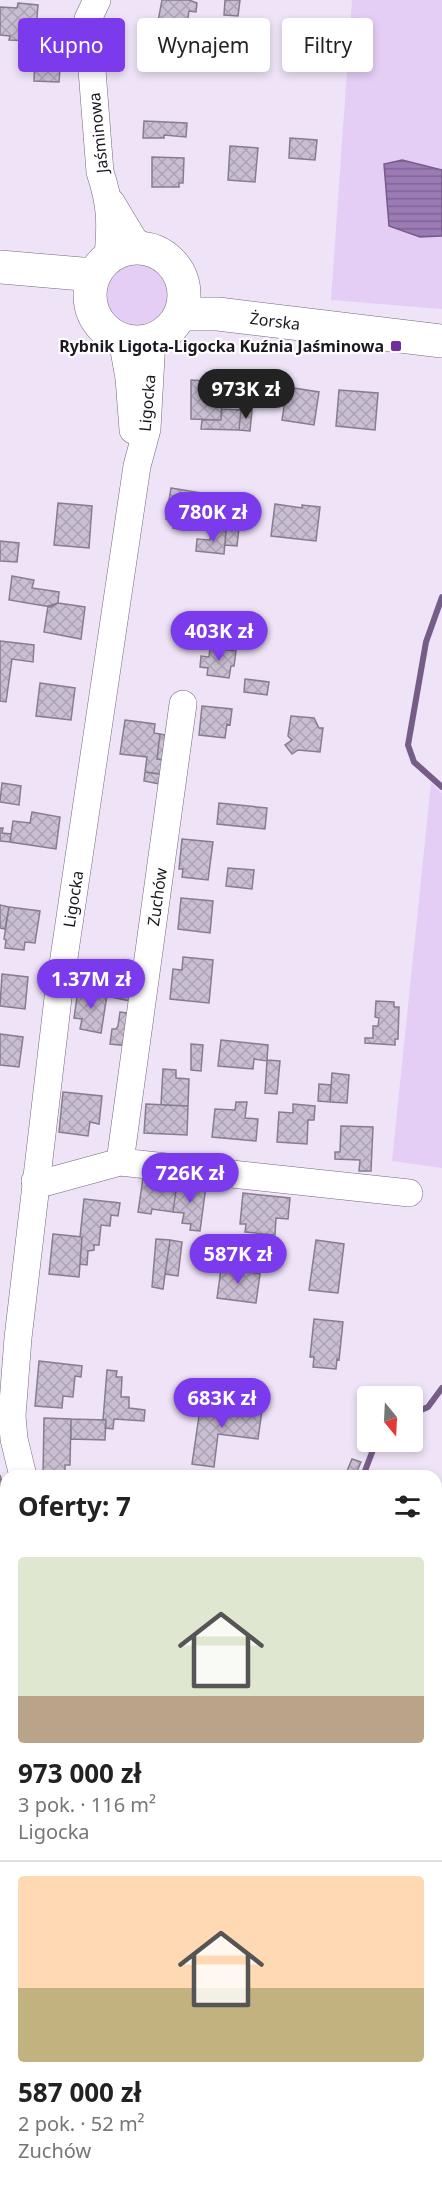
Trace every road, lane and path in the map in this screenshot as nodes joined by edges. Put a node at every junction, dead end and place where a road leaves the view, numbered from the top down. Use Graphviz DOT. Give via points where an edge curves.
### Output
graph roads {
  1 [pos="97,0"];
  2 [pos="108,195"];
  3 [pos="141,248"];
  4 [pos="0,267"];
  5 [pos="98,278"];
  6 [pos="0,284"];
  7 [pos="181,300"];
  8 [pos="442,322"];
  9 [pos="137,339"];
  10 [pos="442,341"];
  11 [pos="183,704"];
  12 [pos="120,1161"];
  13 [pos="35,1181"];
  14 [pos="409,1193"];
  15 [pos="22,1470"];
  1 -- 2 [label="street, Jaśminowa" via="88,19 100,172"];
  2 -- 3 [label="street, Jaśminowa"];
  2 -- 5 [label="street, Jaśminowa" via="111,224"];
  3 -- 5 [label="main road" via="123,250"];
  3 -- 7 [label="main road" via="157,252 171,263 181,278"];
  4 -- 5 [label="main road"];
  5 -- 6 [label="main road"];
  5 -- 9 [label="main road" via="93,312 102,326"];
  7 -- 8 [label="main road, Żorska"];
  7 -- 9 [label="main road" via="171,327"];
  7 -- 10 [label="main road, Żorska" via="218,314"];
  9 -- 13 [label="street, Ligocka" via="147,429 137,466"];
  11 -- 12 [label="street, Zuchów"];
  12 -- 13 [label="street" via="48,1182"];
  12 -- 14 [label="street"];
  13 -- 15 [label="street, Ligocka" via="13,1393 13,1428"];
}
